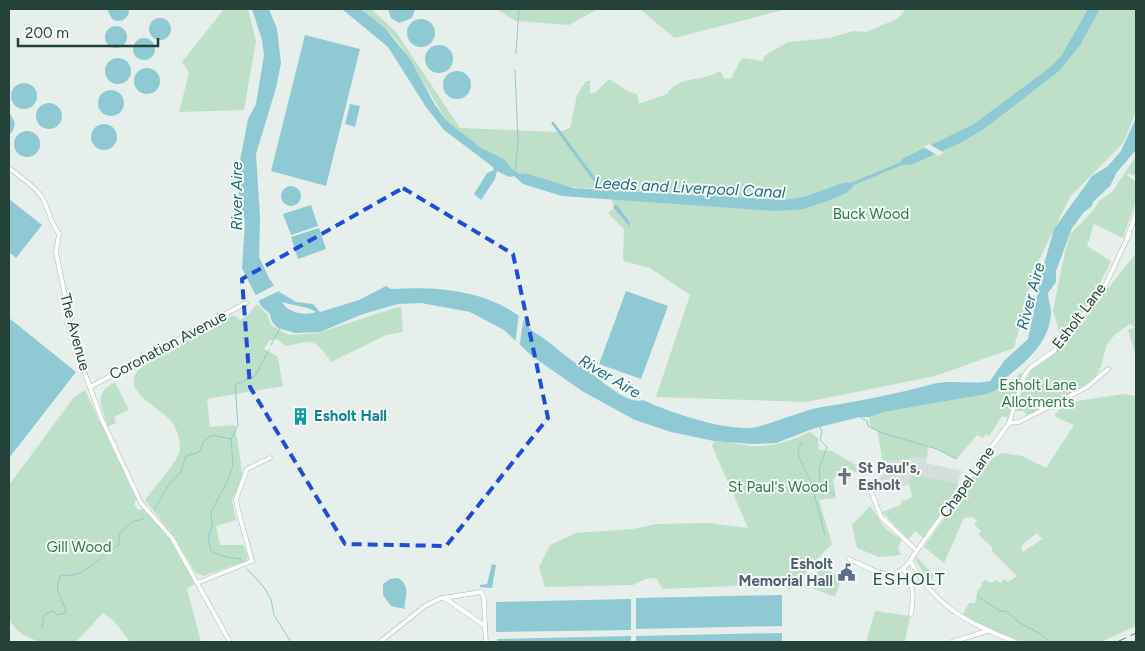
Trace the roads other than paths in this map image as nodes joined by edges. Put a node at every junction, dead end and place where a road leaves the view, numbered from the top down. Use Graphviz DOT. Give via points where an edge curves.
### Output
graph roads {
  1 [pos="9,168"];
  2 [pos="1136,213"];
  3 [pos="246,303"];
  4 [pos="1108,369"];
  5 [pos="90,387"];
  6 [pos="1013,411"];
  7 [pos="1008,423"];
  8 [pos="270,458"];
  9 [pos="867,481"];
  10 [pos="870,488"];
  11 [pos="865,491"];
  12 [pos="917,551"];
  13 [pos="849,559"];
  14 [pos="911,562"];
  15 [pos="904,570"];
  16 [pos="197,583"];
  17 [pos="441,598"];
  18 [pos="911,614"];
  19 [pos="486,626"];
  20 [pos="987,631"];
  21 [pos="230,642"];
  22 [pos="380,642"];
  23 [pos="486,642"];
  24 [pos="952,642"];
  25 [pos="1016,642"];
  1 -- 5 [label="street, The Avenue" via="38,192 59,234 56,253 67,310"];
  2 -- 6 [label="street, Esholt Lane" via="1103,290 1054,351 1024,376"];
  3 -- 5 [label="street, Coronation Avenue"];
  4 -- 7 [label="street" via="1087,387 1019,422"];
  5 -- 16 [label="street, The Avenue" via="106,432 141,504 172,538"];
  6 -- 7 [label="street, Chapel Lane"];
  7 -- 12 [label="street, Chapel Lane"];
  8 -- 16 [label="street" via="247,469 236,499 252,561"];
  9 -- 10 [label="street"];
  10 -- 11 [label="street"];
  10 -- 12 [label="street" via="881,517"];
  12 -- 14 [label="street, Chapel Lane"];
  13 -- 15 [label="street" via="889,574"];
  14 -- 15 [label="street, Chapel Lane"];
  14 -- 20 [label="street" via="948,608"];
  15 -- 18 [label="street" via="912,584"];
  16 -- 21 [label="street, The Avenue"];
  17 -- 19 [label="street"];
  17 -- 19 [label="street" via="481,592"];
  17 -- 22 [label="street" via="425,606"];
  19 -- 23 [label="street"];
  20 -- 24 [label="street"];
  20 -- 25 [label="street"];
}
